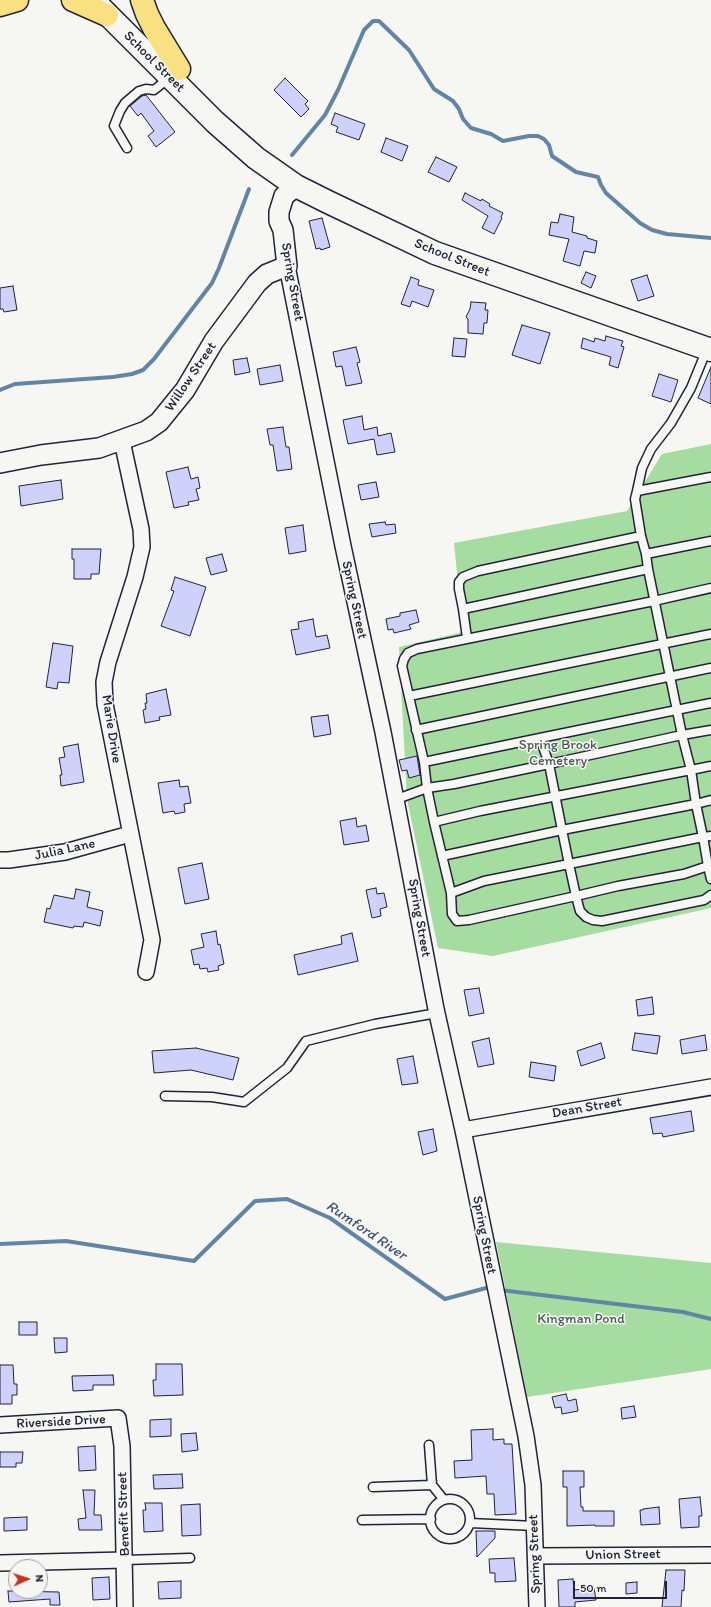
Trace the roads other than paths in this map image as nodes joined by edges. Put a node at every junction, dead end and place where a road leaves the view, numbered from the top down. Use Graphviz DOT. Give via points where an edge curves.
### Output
graph roads {
  1 [pos="5,0"];
  2 [pos="17,0"];
  3 [pos="73,0"];
  4 [pos="142,0"];
  5 [pos="0,4"];
  6 [pos="105,5"];
  7 [pos="174,73"];
  8 [pos="127,148"];
  9 [pos="296,186"];
  10 [pos="287,266"];
  11 [pos="709,349"];
  12 [pos="122,441"];
  13 [pos="0,463"];
  14 [pos="711,477"];
  15 [pos="637,491"];
  16 [pos="641,536"];
  17 [pos="711,541"];
  18 [pos="646,554"];
  19 [pos="648,569"];
  20 [pos="711,588"];
  21 [pos="654,601"];
  22 [pos="463,609"];
  23 [pos="711,634"];
  24 [pos="467,638"];
  25 [pos="663,643"];
  26 [pos="711,668"];
  27 [pos="671,676"];
  28 [pos="409,696"];
  29 [pos="711,703"];
  30 [pos="678,710"];
  31 [pos="416,730"];
  32 [pos="711,730"];
  33 [pos="682,735"];
  34 [pos="540,738"];
  35 [pos="424,762"];
  36 [pos="549,764"];
  37 [pos="711,766"];
  38 [pos="692,770"];
  39 [pos="427,788"];
  40 [pos="556,798"];
  41 [pos="396,799"];
  42 [pos="711,800"];
  43 [pos="696,804"];
  44 [pos="434,822"];
  45 [pos="562,830"];
  46 [pos="130,834"];
  47 [pos="707,836"];
  48 [pos="442,856"];
  49 [pos="0,860"];
  50 [pos="569,864"];
  51 [pos="708,866"];
  52 [pos="711,879"];
  53 [pos="451,893"];
  54 [pos="711,895"];
  55 [pos="576,896"];
  56 [pos="146,972"];
  57 [pos="437,1013"];
  58 [pos="711,1087"];
  59 [pos="165,1096"];
  60 [pos="463,1130"];
  61 [pos="119,1422"];
  62 [pos="0,1425"];
  63 [pos="429,1445"];
  64 [pos="432,1485"];
  65 [pos="373,1487"];
  66 [pos="444,1500"];
  67 [pos="431,1519"];
  68 [pos="362,1520"];
  69 [pos="470,1523"];
  70 [pos="535,1526"];
  71 [pos="711,1554"];
  72 [pos="536,1556"];
  73 [pos="190,1558"];
  74 [pos="125,1560"];
  75 [pos="0,1563"];
  76 [pos="126,1607"];
  77 [pos="537,1607"];
  1 -- 5 [label="highway"];
  2 -- 5 [label="highway"];
  3 -- 6 [label="highway"];
  4 -- 7 [label="highway"];
  6 -- 7 [label="main road, School Street"];
  7 -- 8 [label="lane" via="154,90 146,88 139,91 125,103 114,126"];
  7 -- 9 [label="main road, School Street" via="191,86 215,122 256,158"];
  9 -- 10 [label="street, Spring Street" via="296,202 283,230"];
  9 -- 11 [label="main road, School Street" via="435,253"];
  10 -- 12 [label="street, Willow Street" via="268,274 257,283 214,341 186,390 159,422 146,431"];
  10 -- 41 [label="street, Spring Street"];
  11 -- 15 [label="lane" via="671,423 650,449 642,468"];
  12 -- 13 [label="street, Willow Street" via="99,448"];
  12 -- 46 [label="street, Marie Drive" via="141,529 142,547 104,682 105,704"];
  14 -- 15 [label="lane"];
  15 -- 16 [label="lane" via="635,499"];
  16 -- 18 [label="lane"];
  16 -- 22 [label="lane" via="478,571 463,577 459,582 459,588"];
  17 -- 18 [label="lane"];
  18 -- 19 [label="lane"];
  19 -- 21 [label="lane"];
  19 -- 22 [label="lane"];
  20 -- 21 [label="lane"];
  21 -- 24 [label="lane"];
  21 -- 25 [label="lane"];
  22 -- 24 [label="lane"];
  23 -- 25 [label="lane"];
  24 -- 28 [label="lane" via="408,653 402,666"];
  25 -- 27 [label="lane"];
  25 -- 28 [label="lane"];
  26 -- 27 [label="lane"];
  27 -- 30 [label="lane"];
  27 -- 31 [label="lane"];
  28 -- 31 [label="lane"];
  29 -- 30 [label="lane"];
  30 -- 33 [label="lane"];
  30 -- 34 [label="lane"];
  31 -- 35 [label="lane"];
  32 -- 33 [label="lane"];
  33 -- 36 [label="lane"];
  33 -- 38 [label="lane"];
  34 -- 35 [label="lane"];
  34 -- 36 [label="lane"];
  35 -- 39 [label="lane"];
  36 -- 39 [label="lane"];
  36 -- 40 [label="lane"];
  37 -- 38 [label="lane"];
  38 -- 40 [label="lane"];
  38 -- 43 [label="lane"];
  39 -- 41 [label="lane"];
  39 -- 44 [label="lane"];
  40 -- 44 [label="lane"];
  40 -- 45 [label="lane"];
  41 -- 57 [label="street, Spring Street"];
  42 -- 43 [label="lane"];
  43 -- 45 [label="lane"];
  43 -- 47 [label="lane"];
  44 -- 48 [label="lane"];
  45 -- 48 [label="lane"];
  45 -- 50 [label="lane"];
  46 -- 49 [label="street, Julia Lane" via="64,852"];
  46 -- 56 [label="street, Marie Drive" via="152,940"];
  47 -- 50 [label="lane"];
  47 -- 51 [label="lane"];
  48 -- 53 [label="lane"];
  50 -- 53 [label="lane" via="484,881"];
  50 -- 55 [label="lane"];
  51 -- 52 [label="lane"];
  51 -- 55 [label="lane" via="684,874"];
  53 -- 55 [label="lane" via="452,914 457,921"];
  54 -- 55 [label="lane" via="704,900 602,920 586,917 580,911"];
  57 -- 59 [label="lane" via="306,1040 287,1068 244,1102 212,1097"];
  57 -- 60 [label="street, Spring Street"];
  58 -- 60 [label="street, Dean Street"];
  60 -- 70 [label="street, Spring Street" via="526,1436 533,1485"];
  61 -- 62 [label="street, Riverside Drive" via="118,1418"];
  61 -- 74 [label="street, Benefit Street"];
  63 -- 64 [label="lane"];
  64 -- 65 [label="lane"];
  64 -- 66 [label="lane"];
  66 -- 67 [label="lane" via="436,1505"];
  66 -- 69 [label="lane" via="455,1499 464,1504 469,1513"];
  67 -- 68 [label="lane"];
  67 -- 69 [label="lane" via="431,1525 437,1534 446,1539 456,1538 465,1532"];
  69 -- 70 [label="lane"];
  70 -- 72 [label="street, Spring Street"];
  71 -- 72 [label="street, Union Street"];
  72 -- 77 [label="street, Spring Street"];
  73 -- 74 [label="lane"];
  74 -- 75 [label="street"];
  74 -- 76 [label="street, Benefit Street"];
}
